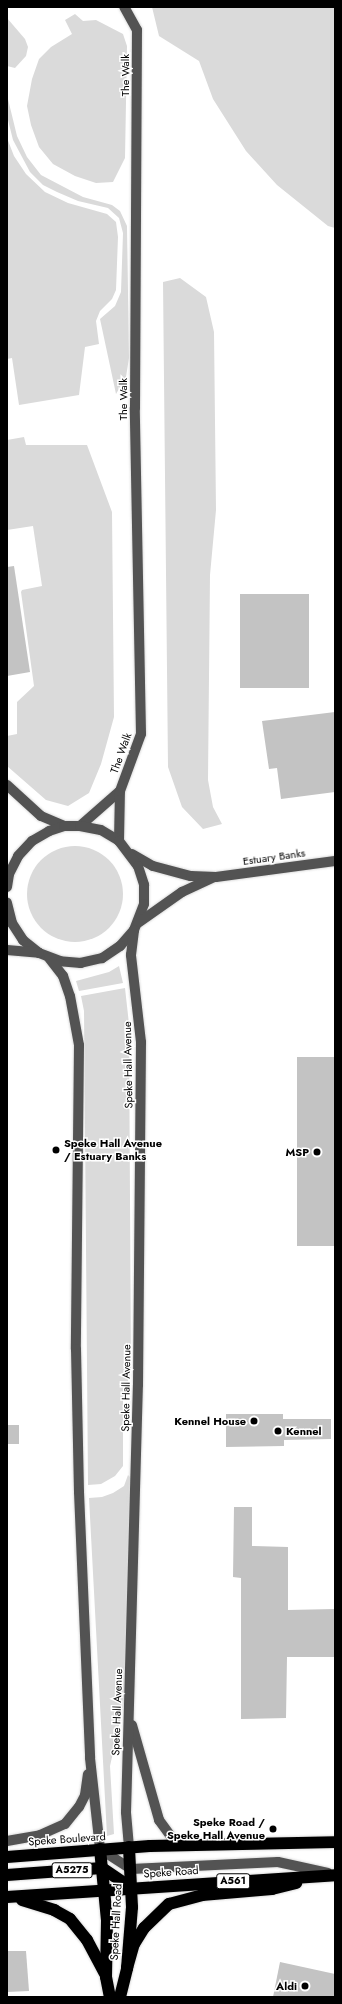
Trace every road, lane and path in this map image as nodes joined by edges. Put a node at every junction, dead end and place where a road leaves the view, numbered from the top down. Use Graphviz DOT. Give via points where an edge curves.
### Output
graph roads {
  1 [pos="124,7"];
  2 [pos="7,785"];
  3 [pos="120,791"];
  4 [pos="64,826"];
  5 [pos="80,826"];
  6 [pos="119,841"];
  7 [pos="130,853"];
  8 [pos="335,861"];
  9 [pos="8,870"];
  10 [pos="216,876"];
  11 [pos="7,887"];
  12 [pos="7,903"];
  13 [pos="136,926"];
  14 [pos="7,950"];
  15 [pos="39,953"];
  16 [pos="49,958"];
  17 [pos="129,1715"];
  18 [pos="90,1758"];
  19 [pos="7,1841"];
  20 [pos="335,1842"];
  21 [pos="185,1846"];
  22 [pos="130,1848"];
  23 [pos="100,1849"];
  24 [pos="7,1857"];
  25 [pos="102,1868"];
  26 [pos="131,1869"];
  27 [pos="7,1875"];
  28 [pos="335,1875"];
  29 [pos="132,1888"];
  30 [pos="104,1890"];
  31 [pos="7,1897"];
  32 [pos="127,1968"];
  33 [pos="106,1977"];
  34 [pos="110,1997"];
  35 [pos="120,1997"];
  1 -- 3 [label="street, The Walk" via="137,30 135,408 141,734"];
  2 -- 4 [label="street" via="41,816"];
  3 -- 5 [label="street, The Walk"];
  3 -- 6 [label="street, The Walk"];
  4 -- 5 [label="street"];
  4 -- 9 [label="street" via="48,831 32,841"];
  5 -- 6 [label="street" via="101,830"];
  6 -- 7 [label="street"];
  7 -- 10 [label="street, Estuary Banks" via="153,866 171,872"];
  7 -- 13 [label="street" via="138,866 144,885 144,904"];
  8 -- 10 [label="street, Estuary Banks"];
  9 -- 11 [label="street"];
  10 -- 13 [label="street, Estuary Banks" via="182,892"];
  12 -- 15 [label="street" via="12,923"];
  13 -- 16 [label="street" via="120,946 102,958 81,963"];
  13 -- 17 [label="street, Speke Hall Avenue" via="131,955 141,1042 138,1384"];
  14 -- 15 [label="street"];
  15 -- 16 [label="street"];
  16 -- 18 [label="street" via="63,976 70,996 79,1045 76,1357"];
  17 -- 21 [label="street" via="157,1816 172,1838"];
  17 -- 22 [label="street, Speke Hall Avenue" via="126,1812"];
  18 -- 19 [label="street" via="85,1795 71,1818 53,1831"];
  18 -- 23 [label="street"];
  20 -- 21 [label="highway"];
  21 -- 22 [label="highway"];
  22 -- 23 [label="highway, Speke Boulevard"];
  22 -- 26 [label="highway, Speke Hall Road"];
  23 -- 24 [label="highway, Speke Boulevard"];
  23 -- 25 [label="highway, Speke Hall Road / A5275"];
  23 -- 26 [label="street"];
  25 -- 27 [label="highway, A5275"];
  25 -- 29 [label="highway, A5275"];
  25 -- 30 [label="highway, Speke Hall Road / A5275"];
  26 -- 28 [label="street" via="278,1862"];
  26 -- 29 [label="highway, Speke Hall Road"];
  28 -- 29 [label="highway, Speke Road / A561"];
  28 -- 32 [label="highway" via="272,1889 202,1895 169,1904 144,1928 134,1944"];
  29 -- 30 [label="highway, Speke Road / A561"];
  29 -- 32 [label="highway, Speke Hall Road"];
  30 -- 31 [label="highway, A561"];
  30 -- 33 [label="highway, Speke Hall Road / A5275" via="107,1920"];
  31 -- 33 [label="highway, A5275" via="34,1902 70,1919 87,1940"];
  32 -- 35 [label="highway, Speke Hall Road"];
  33 -- 34 [label="highway, Speke Hall Road / A5275"];
}
